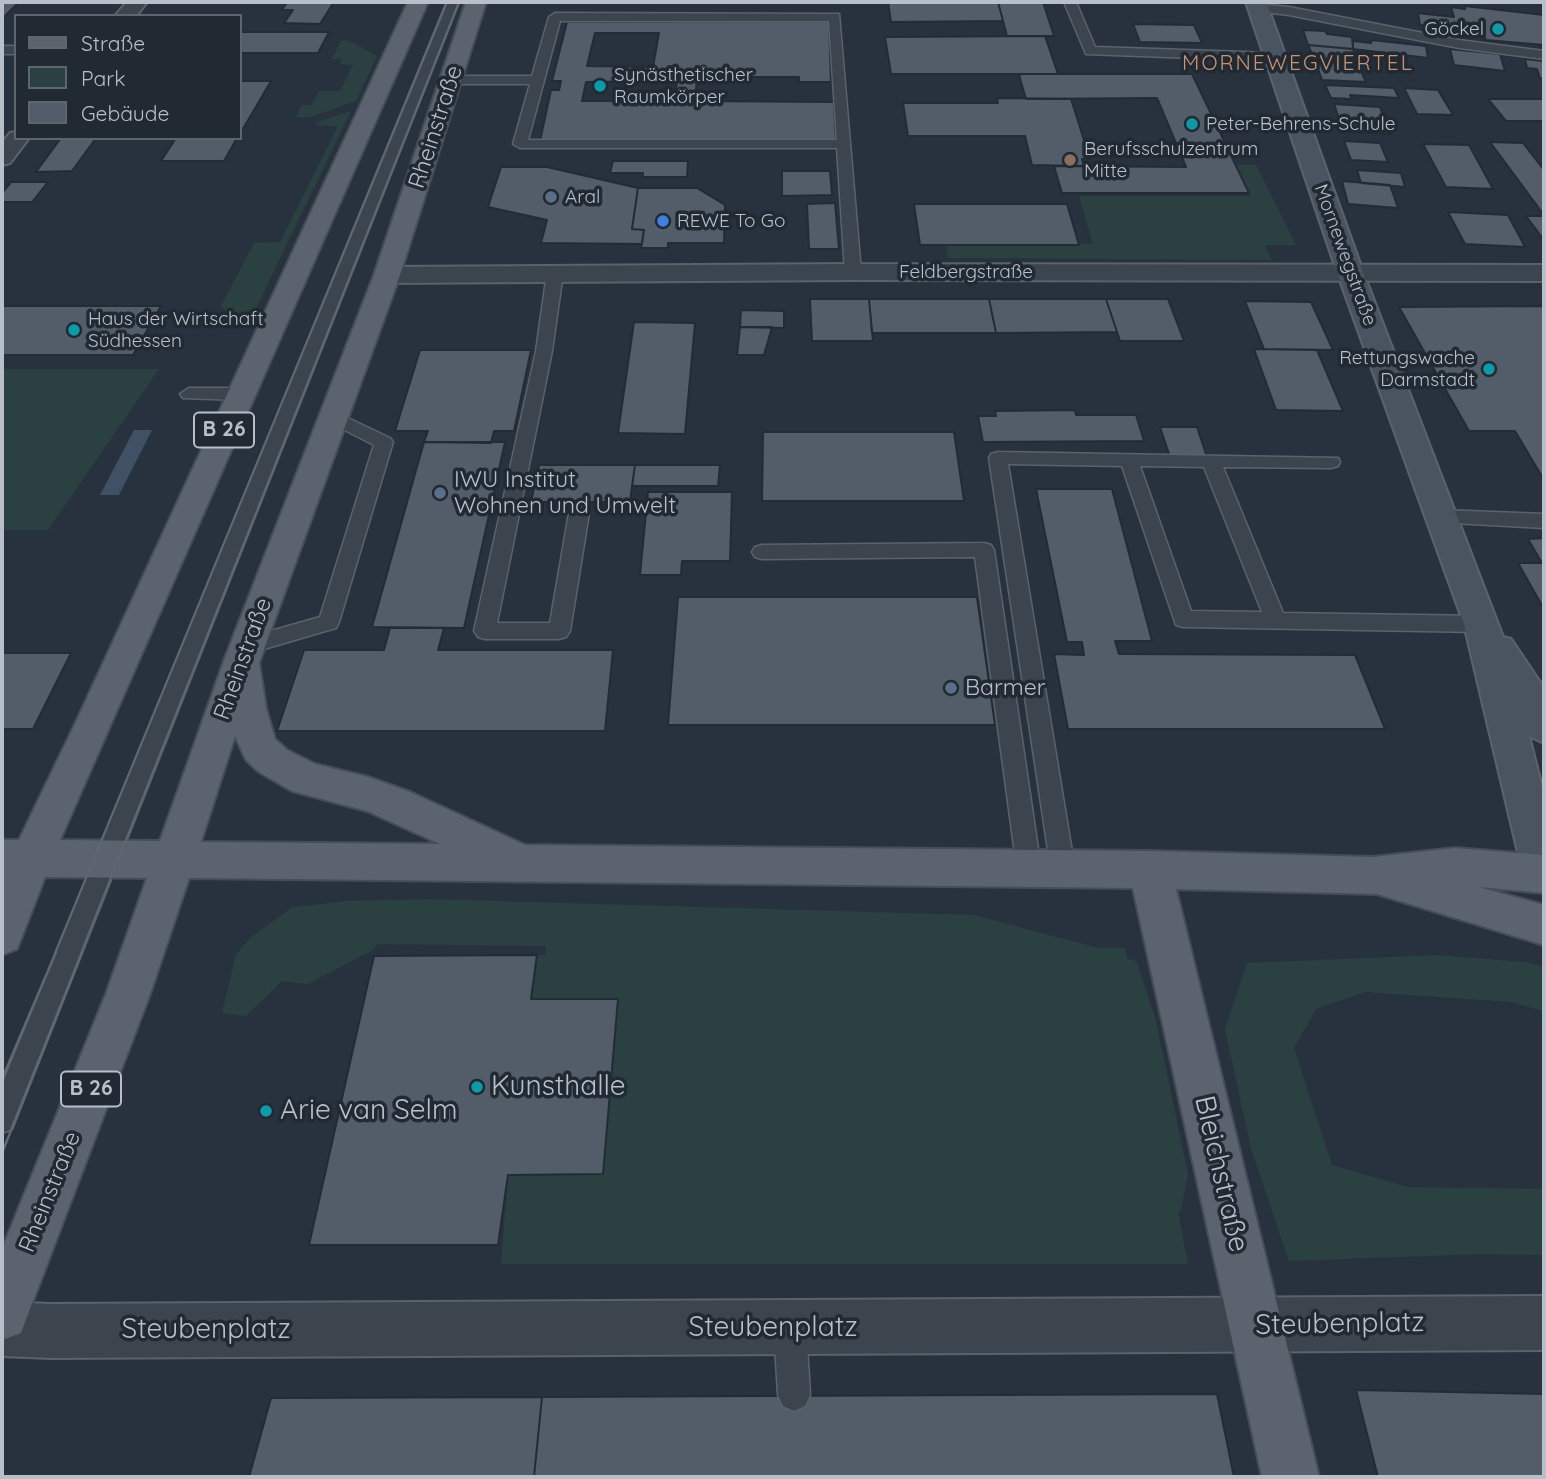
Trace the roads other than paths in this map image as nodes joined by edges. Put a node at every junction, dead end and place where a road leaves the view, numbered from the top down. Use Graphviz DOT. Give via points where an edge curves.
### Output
graph roads {
  1 [pos="418,2"];
  2 [pos="453,2"];
  3 [pos="476,2"];
  4 [pos="1070,2"];
  5 [pos="1257,5"];
  6 [pos="1544,55"];
  7 [pos="1275,57"];
  8 [pos="453,80"];
  9 [pos="538,80"];
  10 [pos="841,135"];
  11 [pos="16,140"];
  12 [pos="2,158"];
  13 [pos="853,272"];
  14 [pos="1350,272"];
  15 [pos="555,273"];
  16 [pos="1544,273"];
  17 [pos="387,275"];
  18 [pos="189,394"];
  19 [pos="240,394"];
  20 [pos="333,417"];
  21 [pos="1129,460"];
  22 [pos="1211,461"];
  23 [pos="1331,462"];
  24 [pos="579,513"];
  25 [pos="1442,517"];
  26 [pos="1544,520"];
  27 [pos="762,552"];
  28 [pos="1275,620"];
  29 [pos="1482,624"];
  30 [pos="245,652"];
  31 [pos="1544,728"];
  32 [pos="16,858"];
  33 [pos="106,860"];
  34 [pos="173,860"];
  35 [pos="518,863"];
  36 [pos="1046,869"];
  37 [pos="1150,870"];
  38 [pos="1544,874"];
  39 [pos="1373,876"];
  40 [pos="1544,925"];
  41 [pos="2,935"];
  42 [pos="2,1119"];
  43 [pos="2,1314"];
  44 [pos="1544,1323"];
  45 [pos="1257,1325"];
  46 [pos="790,1328"];
  47 [pos="2,1329"];
  48 [pos="794,1395"];
  49 [pos="1291,1477"];
  1 -- 19 [label="main road, B 26"];
  2 -- 33 [label="lane, Rheinstraße"];
  3 -- 8 [label="main road, Rheinstraße / B 26"];
  4 -- 7 [label="lane" via="1090,51"];
  5 -- 6 [label="lane" via="1459,44"];
  5 -- 7 [label="street, Mornewegstraße"];
  7 -- 14 [label="street, Mornewegstraße"];
  8 -- 9 [label="lane"];
  8 -- 17 [label="main road, Rheinstraße / B 26"];
  9 -- 10 [label="lane" via="520,144"];
  9 -- 10 [label="lane" via="555,17 835,17"];
  10 -- 13 [label="lane"];
  11 -- 12 [label="street"];
  13 -- 14 [label="street, Feldbergstraße"];
  13 -- 15 [label="street, Feldbergstraße"];
  14 -- 16 [label="street, Feldbergstraße"];
  14 -- 25 [label="street, Mornewegstraße"];
  15 -- 17 [label="street, Feldbergstraße"];
  15 -- 24 [label="lane" via="544,351 485,631 559,631"];
  17 -- 20 [label="main road, Rheinstraße / B 26"];
  18 -- 19 [label="lane"];
  19 -- 32 [label="main road, B 26" via="95,722"];
  20 -- 30 [label="main road, Rheinstraße / B 26"];
  20 -- 30 [label="lane" via="384,442 329,622"];
  21 -- 22 [label="lane"];
  21 -- 28 [label="lane" via="1183,619"];
  21 -- 36 [label="lane" via="998,458"];
  22 -- 23 [label="lane"];
  22 -- 28 [label="lane"];
  25 -- 26 [label="lane"];
  25 -- 29 [label="street, Mornewegstraße"];
  27 -- 36 [label="lane" via="984,550"];
  28 -- 29 [label="lane"];
  29 -- 31 [label="street, Mornewegstraße" via="1534,703"];
  29 -- 38 [label="street, Mornewegstraße"];
  30 -- 34 [label="main road, Rheinstraße / B 26"];
  30 -- 35 [label="main road" via="252,730 260,749 273,761 306,779 396,804"];
  32 -- 33 [label="main road"];
  32 -- 41 [label="main road, B 26"];
  33 -- 34 [label="main road"];
  33 -- 42 [label="lane, Rheinstraße"];
  34 -- 35 [label="main road"];
  34 -- 43 [label="main road, Rheinstraße / B 26" via="122,1012"];
  35 -- 36 [label="main road"];
  36 -- 37 [label="main road"];
  37 -- 39 [label="main road"];
  37 -- 45 [label="main road, Bleichstraße"];
  38 -- 39 [label="main road" via="1455,866"];
  39 -- 40 [label="main road"];
  44 -- 45 [label="street, Steubenplatz"];
  45 -- 46 [label="street, Steubenplatz"];
  45 -- 49 [label="main road, Bleichstraße"];
  46 -- 47 [label="street, Steubenplatz"];
  46 -- 48 [label="lane"];
}
